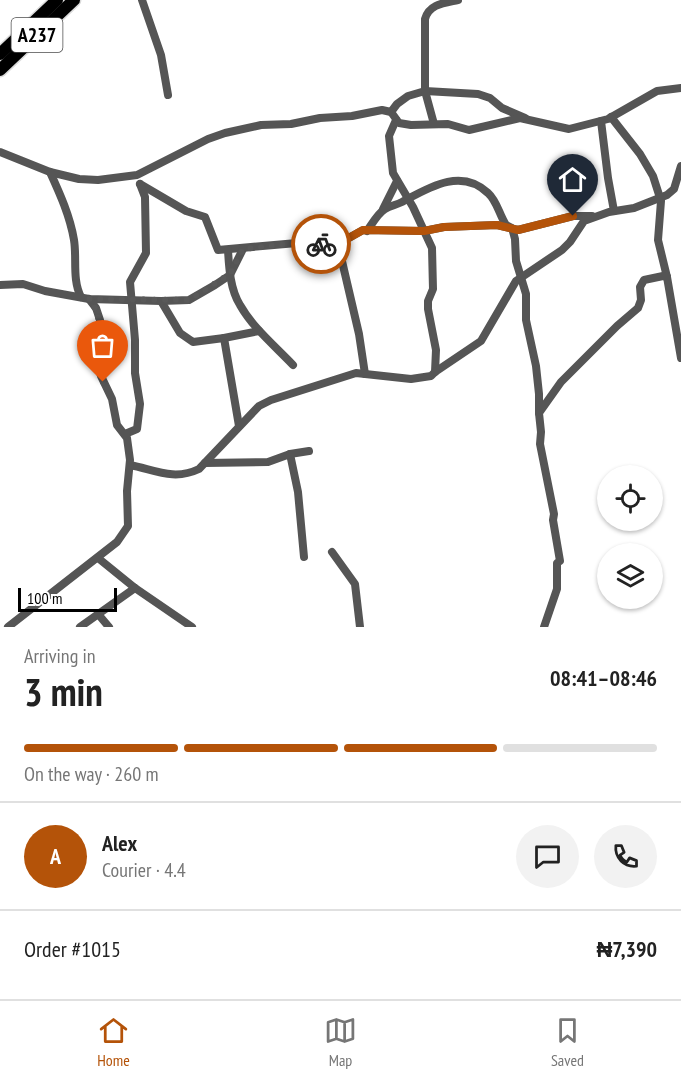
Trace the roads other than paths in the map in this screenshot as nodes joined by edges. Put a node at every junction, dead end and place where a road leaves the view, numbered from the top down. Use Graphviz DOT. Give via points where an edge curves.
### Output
graph roads {
  1 [pos="57,0"];
  2 [pos="74,0"];
  3 [pos="142,0"];
  4 [pos="458,0"];
  5 [pos="0,54"];
  6 [pos="0,70"];
  7 [pos="681,88"];
  8 [pos="425,91"];
  9 [pos="168,95"];
  10 [pos="391,112"];
  11 [pos="611,117"];
  12 [pos="527,119"];
  13 [pos="396,120"];
  14 [pos="601,121"];
  15 [pos="434,124"];
  16 [pos="0,152"];
  17 [pos="681,166"];
  18 [pos="50,172"];
  19 [pos="137,175"];
  20 [pos="397,181"];
  21 [pos="140,184"];
  22 [pos="677,188"];
  23 [pos="408,199"];
  24 [pos="659,199"];
  25 [pos="383,209"];
  26 [pos="614,211"];
  27 [pos="584,219"];
  28 [pos="512,228"];
  29 [pos="367,231"];
  30 [pos="424,231"];
  31 [pos="338,244"];
  32 [pos="243,249"];
  33 [pos="228,250"];
  34 [pos="230,274"];
  35 [pos="521,276"];
  36 [pos="667,277"];
  37 [pos="0,285"];
  38 [pos="80,295"];
  39 [pos="130,299"];
  40 [pos="161,301"];
  41 [pos="259,331"];
  42 [pos="224,338"];
  43 [pos="681,358"];
  44 [pos="294,364"];
  45 [pos="435,372"];
  46 [pos="365,374"];
  47 [pos="539,413"];
  48 [pos="239,426"];
  49 [pos="125,434"];
  50 [pos="309,451"];
  51 [pos="290,454"];
  52 [pos="205,463"];
  53 [pos="130,465"];
  54 [pos="332,552"];
  55 [pos="304,557"];
  56 [pos="98,558"];
  57 [pos="135,588"];
  58 [pos="98,614"];
  59 [pos="8,627"];
  60 [pos="80,627"];
  61 [pos="109,627"];
  62 [pos="192,627"];
  63 [pos="360,627"];
  64 [pos="544,627"];
  1 -- 5 [label="highway, A237"];
  2 -- 6 [label="highway, A237"];
  3 -- 9 [label="street" via="161,55"];
  4 -- 8 [label="street" via="427,12"];
  7 -- 11 [label="street" via="653,92"];
  8 -- 10 [label="street" via="408,96"];
  8 -- 12 [label="street" via="478,94"];
  8 -- 15 [label="street"];
  10 -- 13 [label="street"];
  10 -- 19 [label="street" via="246,127 208,139"];
  11 -- 14 [label="street"];
  11 -- 24 [label="street" via="653,176"];
  12 -- 14 [label="street" via="563,129"];
  12 -- 15 [label="street" via="469,130"];
  13 -- 15 [label="street" via="411,125"];
  13 -- 20 [label="street" via="389,148"];
  14 -- 26 [label="street"];
  16 -- 18 [label="street"];
  17 -- 22 [label="street"];
  18 -- 19 [label="street" via="89,180"];
  18 -- 38 [label="street" via="69,217"];
  19 -- 21 [label="street"];
  20 -- 23 [label="street"];
  20 -- 25 [label="street"];
  21 -- 33 [label="street" via="186,211 205,217 218,250"];
  21 -- 39 [label="street" via="145,197 146,253 130,282"];
  22 -- 24 [label="street"];
  23 -- 25 [label="street"];
  23 -- 28 [label="street" via="441,182 474,184 494,199 506,225"];
  23 -- 30 [label="street"];
  24 -- 26 [label="street"];
  24 -- 36 [label="street" via="658,240"];
  25 -- 29 [label="street"];
  26 -- 27 [label="street"];
  27 -- 28 [label="street" via="573,216 518,230"];
  27 -- 35 [label="street" via="562,250"];
  28 -- 30 [label="street" via="483,225"];
  28 -- 35 [label="street"];
  29 -- 30 [label="street"];
  29 -- 31 [label="street"];
  30 -- 45 [label="street" via="432,248 433,289 428,309 436,350"];
  31 -- 32 [label="street" via="297,243"];
  31 -- 46 [label="street"];
  32 -- 33 [label="street"];
  32 -- 34 [label="street"];
  33 -- 34 [label="street"];
  34 -- 40 [label="street" via="189,300"];
  34 -- 41 [label="street" via="238,303"];
  35 -- 45 [label="street" via="481,341"];
  35 -- 47 [label="street" via="528,303 526,320 536,366"];
  36 -- 43 [label="street"];
  36 -- 47 [label="street" via="644,280 638,308 561,382"];
  37 -- 38 [label="street" via="23,284"];
  38 -- 39 [label="street"];
  38 -- 49 [label="street" via="96,308 100,320 99,368 112,399 117,425"];
  39 -- 40 [label="street"];
  39 -- 49 [label="street" via="140,419 137,429"];
  40 -- 42 [label="street" via="180,333 193,342"];
  41 -- 42 [label="street"];
  41 -- 44 [label="street"];
  42 -- 48 [label="street"];
  45 -- 46 [label="street" via="411,379"];
  46 -- 48 [label="street" via="345,375 271,400"];
  47 -- 64 [label="street" via="540,444 560,561 557,589"];
  48 -- 52 [label="street"];
  49 -- 53 [label="street"];
  50 -- 51 [label="street"];
  51 -- 52 [label="street" via="268,462"];
  51 -- 55 [label="street"];
  52 -- 53 [label="street" via="187,475 174,476"];
  53 -- 56 [label="street" via="128,526"];
  54 -- 63 [label="street" via="355,584"];
  56 -- 57 [label="street"];
  56 -- 59 [label="street"];
  57 -- 58 [label="street"];
  57 -- 62 [label="street"];
  58 -- 60 [label="street"];
  58 -- 61 [label="street"];
}
